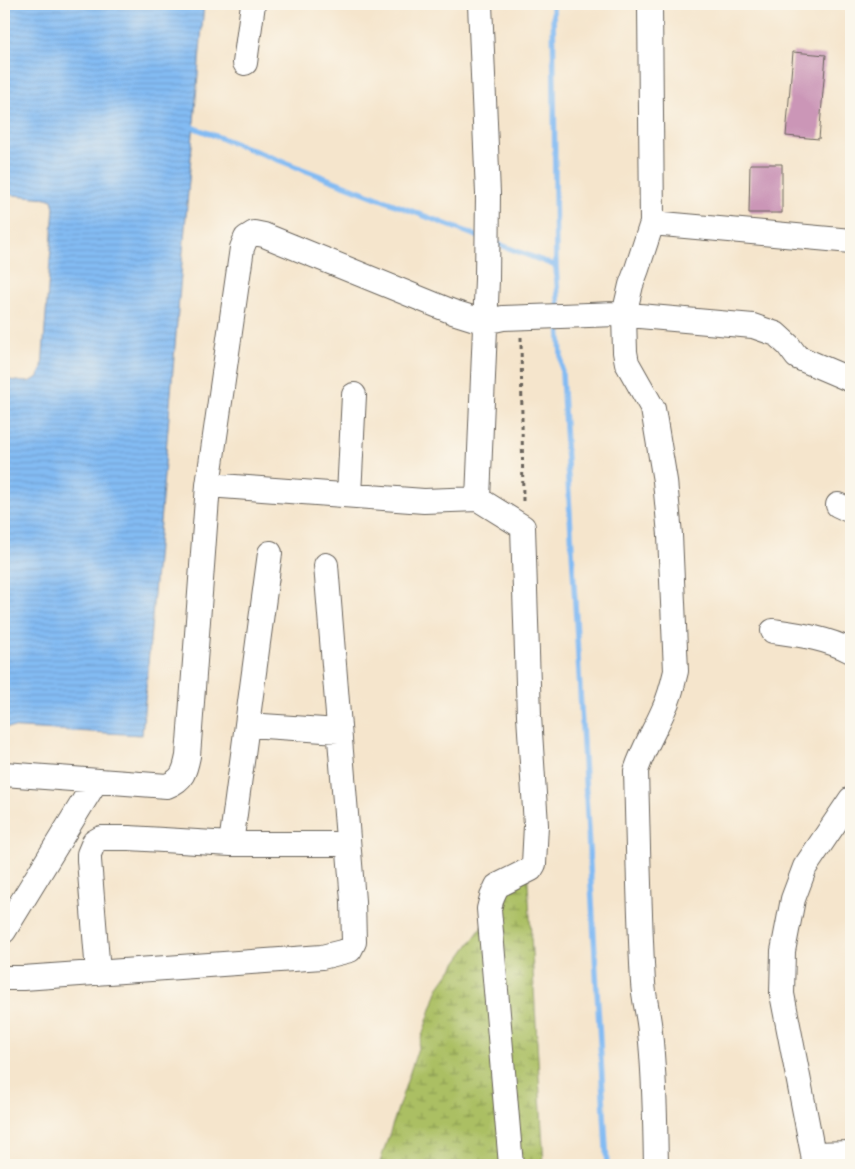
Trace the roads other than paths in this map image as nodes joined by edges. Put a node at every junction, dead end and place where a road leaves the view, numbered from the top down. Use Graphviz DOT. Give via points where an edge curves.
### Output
graph roads {
  1 [pos="253,4"];
  2 [pos="480,4"];
  3 [pos="650,4"];
  4 [pos="245,63"];
  5 [pos="652,223"];
  6 [pos="851,241"];
  7 [pos="620,314"];
  8 [pos="503,319"];
  9 [pos="851,380"];
  10 [pos="354,395"];
  11 [pos="208,484"];
  12 [pos="349,495"];
  13 [pos="478,499"];
  14 [pos="270,554"];
  15 [pos="326,566"];
  16 [pos="773,631"];
  17 [pos="851,651"];
  18 [pos="247,725"];
  19 [pos="339,731"];
  20 [pos="4,774"];
  21 [pos="96,781"];
  22 [pos="851,799"];
  23 [pos="231,844"];
  24 [pos="348,844"];
  25 [pos="4,931"];
  26 [pos="98,973"];
  27 [pos="4,978"];
  28 [pos="851,1153"];
  29 [pos="814,1160"];
  30 [pos="511,1165"];
  31 [pos="656,1165"];
  1 -- 4 [label="street"];
  2 -- 8 [label="street" via="488,194 487,279"];
  3 -- 5 [label="street"];
  5 -- 6 [label="street"];
  5 -- 7 [label="street"];
  7 -- 8 [label="street"];
  7 -- 9 [label="street" via="760,328 776,334 797,357"];
  7 -- 31 [label="street" via="627,363 653,409 665,481 676,671 664,710 640,756 636,771 641,942 654,1085"];
  8 -- 11 [label="street" via="453,312 254,233 246,238 242,248"];
  8 -- 13 [label="street"];
  10 -- 12 [label="street"];
  11 -- 12 [label="street"];
  11 -- 21 [label="street" via="185,769 178,782 167,786"];
  12 -- 13 [label="street" via="424,501"];
  13 -- 30 [label="street" via="523,527 535,856 531,869 497,886 489,909"];
  14 -- 18 [label="street"];
  15 -- 19 [label="street"];
  16 -- 17 [label="street" via="835,642"];
  18 -- 19 [label="street"];
  18 -- 23 [label="street"];
  19 -- 24 [label="street"];
  20 -- 21 [label="street"];
  21 -- 25 [label="street"];
  22 -- 29 [label="street" via="805,867 793,899 783,951 782,994"];
  23 -- 24 [label="street"];
  23 -- 26 [label="street" via="128,838 101,838 94,842 89,860"];
  24 -- 26 [label="street" via="354,942 350,950 322,957"];
  26 -- 27 [label="street"];
  28 -- 29 [label="street"];
}
